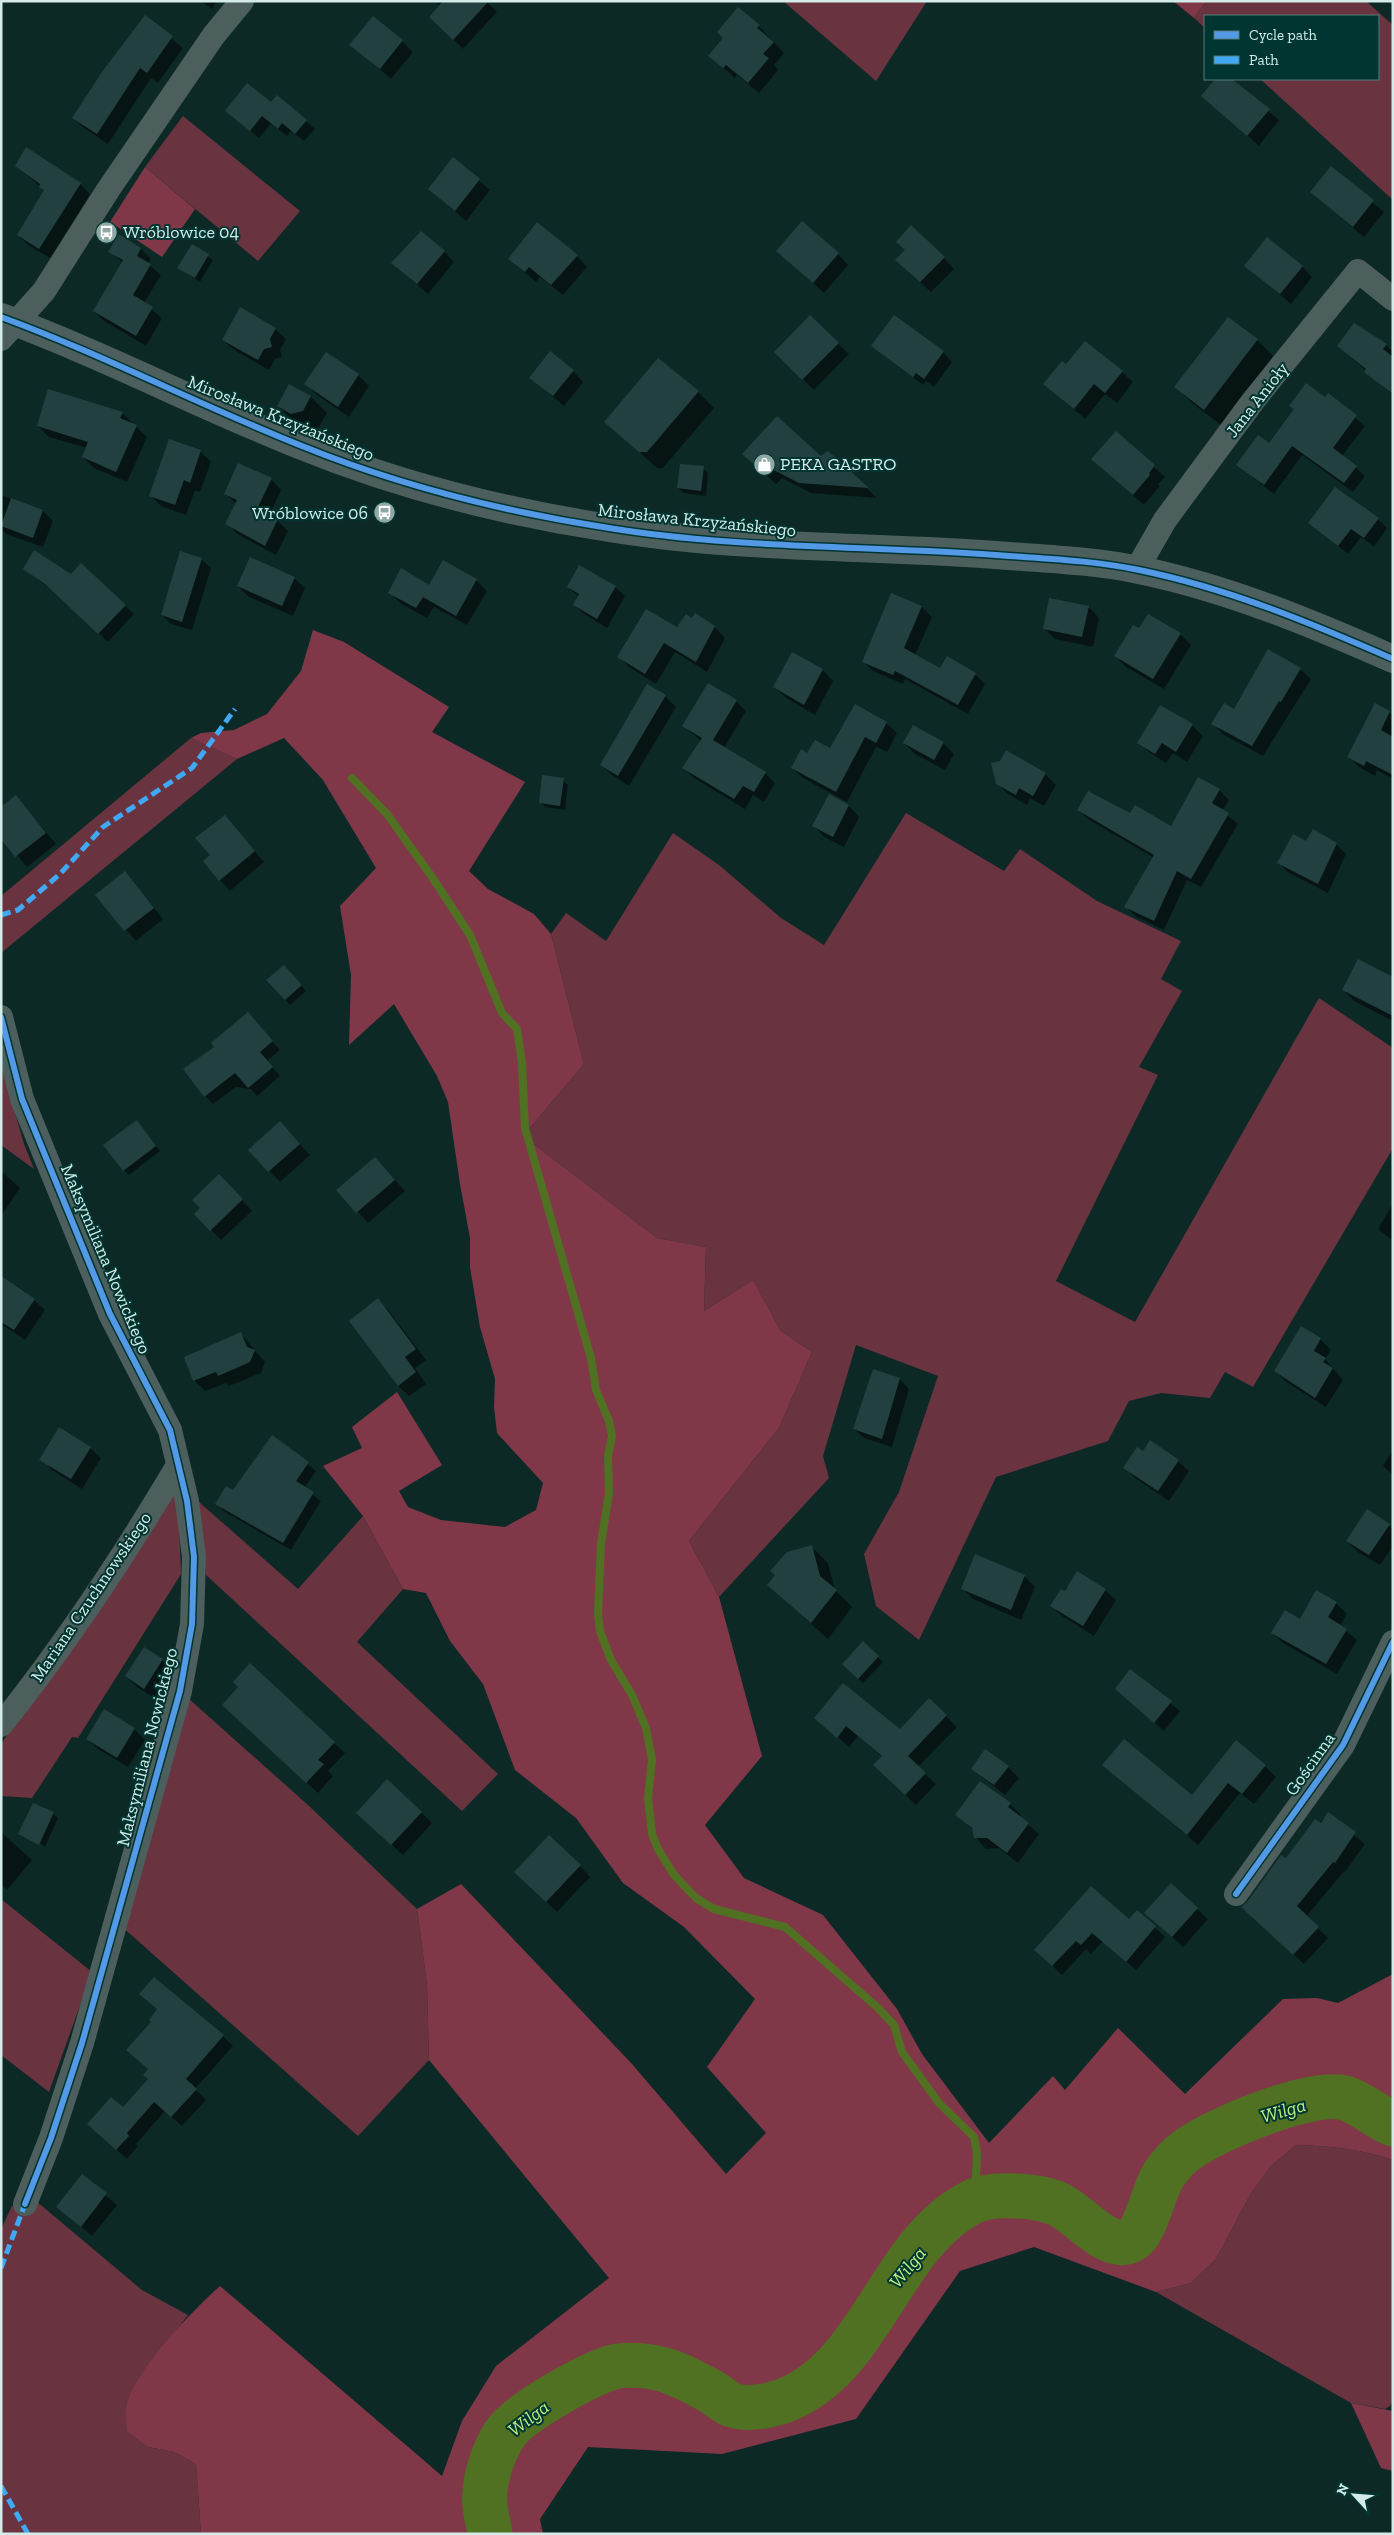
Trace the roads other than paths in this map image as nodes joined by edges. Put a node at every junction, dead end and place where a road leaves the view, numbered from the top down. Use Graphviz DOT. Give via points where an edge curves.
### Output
graph roads {
  1 [pos="242,1"];
  2 [pos="1393,299"];
  3 [pos="7,326"];
  4 [pos="1137,569"];
  5 [pos="1393,659"];
  6 [pos="1,1017"];
  7 [pos="177,1466"];
  8 [pos="1393,1642"];
  9 [pos="1,1725"];
  10 [pos="1236,1894"];
  11 [pos="25,2204"];
  1 -- 3 [label="street" via="214,35 108,190 44,291"];
  2 -- 4 [label="street, Jana Anioły" via="1358,271 1253,402 1177,504"];
  3 -- 4 [label="street, Mirosława Krzyżańskiego" via="106,359 300,446 349,464 445,494 539,515 606,528 705,540 838,549 946,551"];
  4 -- 5 [label="street, Mirosława Krzyżańskiego" via="1241,598"];
  6 -- 7 [label="street, Maksymiliana Nowickiego" via="22,1099 110,1314 170,1430"];
  7 -- 9 [label="street, Mariana Czuchnowskiego" via="135,1537"];
  7 -- 11 [label="street, Maksymiliana Nowickiego" via="187,1501 194,1557 192,1624 180,1691 76,2062"];
  8 -- 10 [label="street, Gościnna" via="1343,1745"];
}
